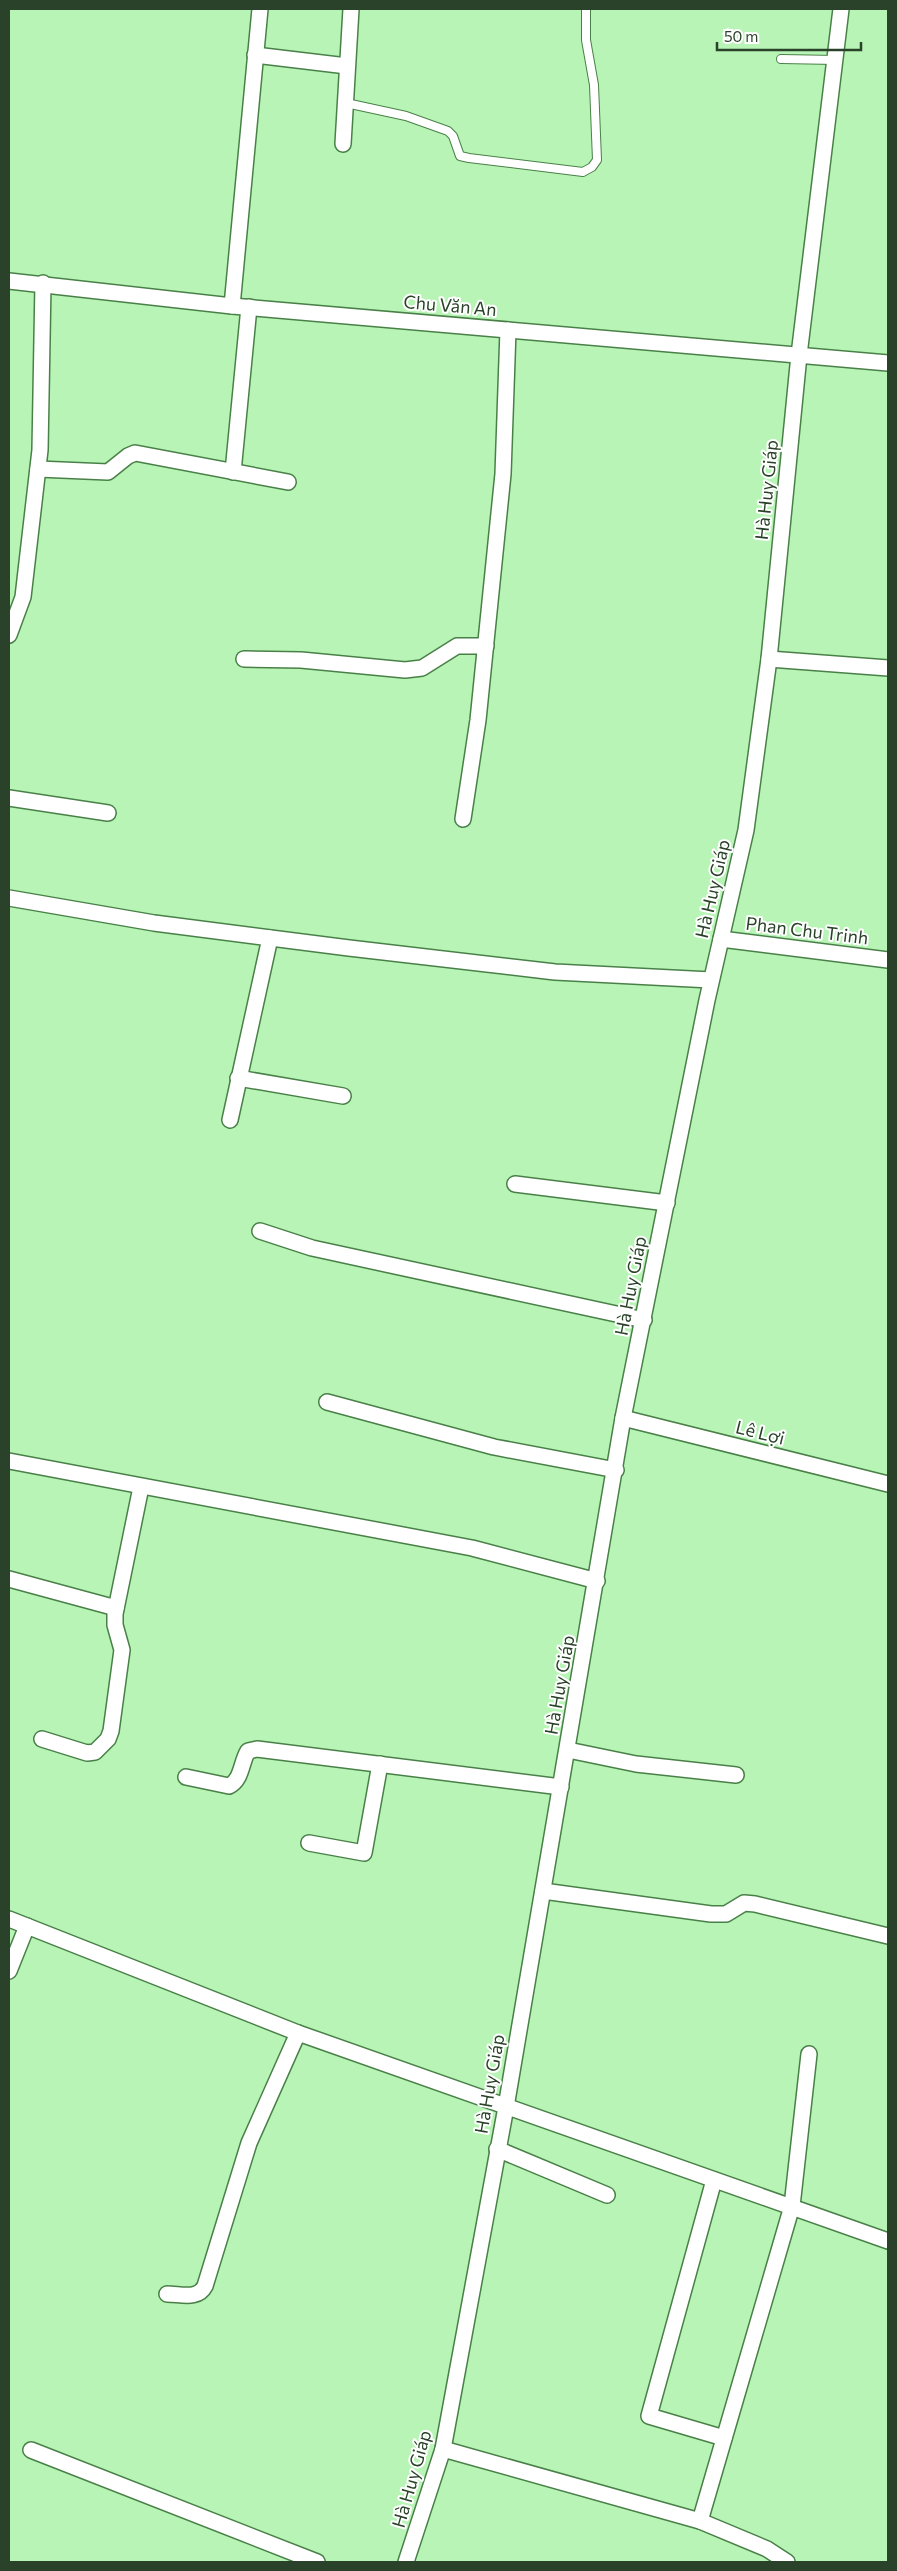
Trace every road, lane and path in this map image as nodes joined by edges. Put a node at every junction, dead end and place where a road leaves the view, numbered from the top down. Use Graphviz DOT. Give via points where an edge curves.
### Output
graph roads {
  1 [pos="260,9"];
  2 [pos="350,9"];
  3 [pos="586,9"];
  4 [pos="841,9"];
  5 [pos="256,56"];
  6 [pos="781,59"];
  7 [pos="836,60"];
  8 [pos="347,66"];
  9 [pos="346,103"];
  10 [pos="343,144"];
  11 [pos="9,281"];
  12 [pos="42,283"];
  13 [pos="232,306"];
  14 [pos="249,307"];
  15 [pos="508,330"];
  16 [pos="799,355"];
  17 [pos="888,363"];
  18 [pos="38,469"];
  19 [pos="233,472"];
  20 [pos="288,482"];
  21 [pos="9,635"];
  22 [pos="486,646"];
  23 [pos="769,658"];
  24 [pos="244,659"];
  25 [pos="888,668"];
  26 [pos="9,798"];
  27 [pos="108,813"];
  28 [pos="463,819"];
  29 [pos="9,898"];
  30 [pos="270,938"];
  31 [pos="721,939"];
  32 [pos="888,960"];
  33 [pos="711,980"];
  34 [pos="238,1078"];
  35 [pos="343,1096"];
  36 [pos="230,1120"];
  37 [pos="515,1184"];
  38 [pos="667,1203"];
  39 [pos="260,1231"];
  40 [pos="644,1320"];
  41 [pos="327,1402"];
  42 [pos="623,1418"];
  43 [pos="9,1462"];
  44 [pos="616,1470"];
  45 [pos="888,1484"];
  46 [pos="141,1487"];
  47 [pos="9,1579"];
  48 [pos="597,1581"];
  49 [pos="116,1608"];
  50 [pos="42,1739"];
  51 [pos="568,1750"];
  52 [pos="380,1764"];
  53 [pos="736,1775"];
  54 [pos="186,1777"];
  55 [pos="561,1787"];
  56 [pos="310,1842"];
  57 [pos="543,1891"];
  58 [pos="9,1919"];
  59 [pos="27,1926"];
  60 [pos="888,1936"];
  61 [pos="9,1972"];
  62 [pos="298,2033"];
  63 [pos="809,2054"];
  64 [pos="506,2107"];
  65 [pos="497,2149"];
  66 [pos="714,2180"];
  67 [pos="607,2195"];
  68 [pos="792,2206"];
  69 [pos="888,2241"];
  70 [pos="167,2294"];
  71 [pos="724,2438"];
  72 [pos="31,2450"];
  73 [pos="442,2450"];
  74 [pos="700,2520"];
  75 [pos="317,2562"];
  76 [pos="406,2562"];
  77 [pos="787,2562"];
  1 -- 5 [label="street"];
  2 -- 8 [label="street"];
  3 -- 9 [label="lane" via="597,160 583,172 460,156 448,131 406,116"];
  4 -- 7 [label="street, Hà Huy Giáp"];
  5 -- 8 [label="street"];
  5 -- 13 [label="street"];
  6 -- 7 [label="lane"];
  7 -- 16 [label="street, Hà Huy Giáp"];
  8 -- 9 [label="street"];
  9 -- 10 [label="street"];
  11 -- 12 [label="street, Chu Văn An"];
  12 -- 13 [label="street, Chu Văn An"];
  12 -- 18 [label="street"];
  13 -- 14 [label="street, Chu Văn An"];
  14 -- 15 [label="street, Chu Văn An"];
  14 -- 19 [label="street"];
  15 -- 16 [label="street, Chu Văn An"];
  15 -- 22 [label="street" via="503,474"];
  16 -- 17 [label="street, Chu Văn An"];
  16 -- 23 [label="street, Hà Huy Giáp"];
  18 -- 19 [label="street" via="108,472 135,453"];
  18 -- 21 [label="street" via="23,597"];
  19 -- 20 [label="street"];
  22 -- 24 [label="street" via="458,646 422,668 404,670 301,660"];
  22 -- 28 [label="street"];
  23 -- 25 [label="street"];
  23 -- 31 [label="street, Hà Huy Giáp" via="746,830"];
  26 -- 27 [label="street"];
  29 -- 30 [label="street" via="154,923"];
  30 -- 33 [label="street" via="556,972"];
  30 -- 34 [label="street"];
  31 -- 32 [label="street, Phan Chu Trinh"];
  31 -- 33 [label="street, Hà Huy Giáp"];
  33 -- 38 [label="street, Hà Huy Giáp"];
  34 -- 35 [label="street"];
  34 -- 36 [label="street"];
  37 -- 38 [label="street"];
  38 -- 40 [label="street, Hà Huy Giáp"];
  39 -- 40 [label="street" via="312,1248"];
  40 -- 42 [label="street, Hà Huy Giáp"];
  41 -- 44 [label="street" via="494,1447"];
  42 -- 44 [label="street, Hà Huy Giáp"];
  42 -- 45 [label="street, Lê Lợi"];
  43 -- 46 [label="street"];
  44 -- 48 [label="street, Hà Huy Giáp"];
  46 -- 48 [label="street" via="472,1548"];
  46 -- 49 [label="street"];
  47 -- 49 [label="street"];
  48 -- 51 [label="street, Hà Huy Giáp"];
  49 -- 50 [label="street" via="115,1625 122,1643 121,1665 108,1739 95,1752 87,1753"];
  51 -- 53 [label="street" via="636,1764"];
  51 -- 55 [label="street, Hà Huy Giáp"];
  52 -- 54 [label="street" via="257,1748 248,1751 238,1778 229,1786"];
  52 -- 55 [label="street"];
  52 -- 56 [label="street" via="364,1853"];
  55 -- 57 [label="street, Hà Huy Giáp"];
  57 -- 60 [label="street" via="711,1914 726,1914 744,1903 755,1904"];
  57 -- 64 [label="street, Hà Huy Giáp"];
  58 -- 59 [label="street"];
  59 -- 61 [label="street"];
  59 -- 62 [label="street"];
  62 -- 64 [label="street"];
  62 -- 70 [label="street" via="249,2143 206,2286 196,2295"];
  63 -- 68 [label="street"];
  64 -- 65 [label="street, Hà Huy Giáp"];
  64 -- 66 [label="street"];
  65 -- 67 [label="street"];
  65 -- 73 [label="street, Hà Huy Giáp"];
  66 -- 68 [label="street"];
  66 -- 71 [label="street" via="649,2416"];
  68 -- 69 [label="street"];
  68 -- 71 [label="street"];
  71 -- 74 [label="street"];
  72 -- 75 [label="street"];
  73 -- 74 [label="street"];
  73 -- 76 [label="street, Hà Huy Giáp"];
  74 -- 77 [label="street" via="767,2549"];
}
